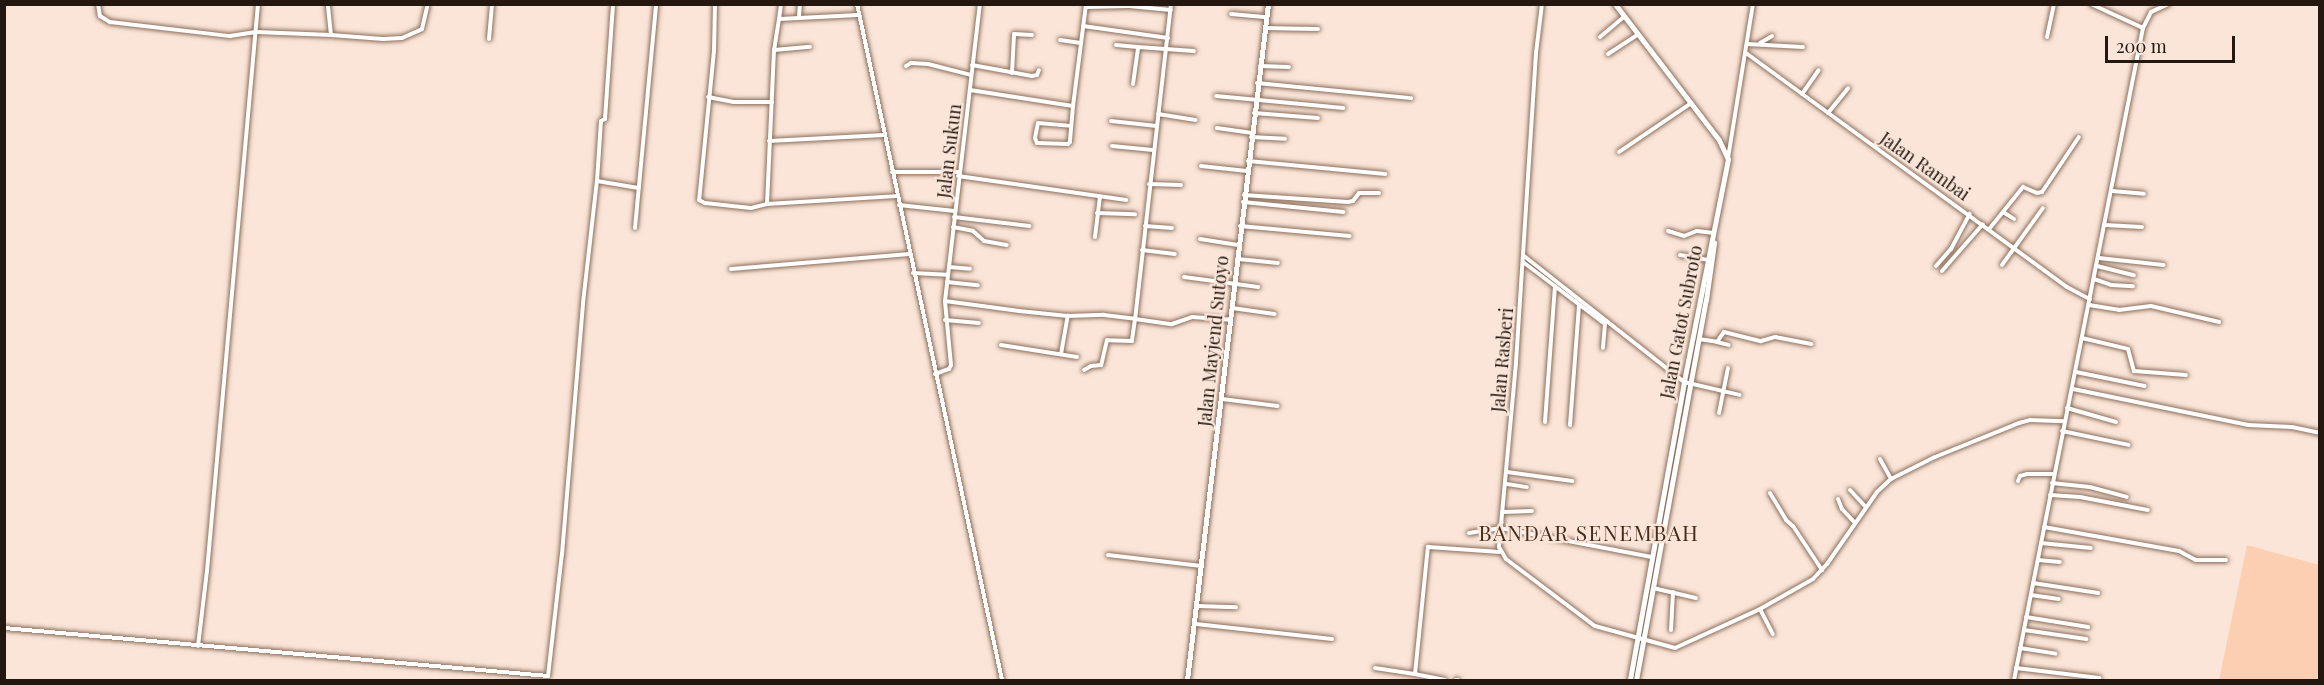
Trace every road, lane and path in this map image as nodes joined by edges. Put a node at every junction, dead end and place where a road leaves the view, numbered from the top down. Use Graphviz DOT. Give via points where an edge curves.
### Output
graph roads {
  1 [pos="98,4"];
  2 [pos="258,4"];
  3 [pos="328,4"];
  4 [pos="428,4"];
  5 [pos="492,4"];
  6 [pos="613,4"];
  7 [pos="656,4"];
  8 [pos="715,4"];
  9 [pos="781,4"];
  10 [pos="800,4"];
  11 [pos="857,4"];
  12 [pos="980,4"];
  13 [pos="1268,4"];
  14 [pos="1542,4"];
  15 [pos="1615,4"];
  16 [pos="1753,4"];
  17 [pos="2054,4"];
  18 [pos="2091,4"];
  19 [pos="2168,4"];
  20 [pos="1086,6"];
  21 [pos="1171,7"];
  22 [pos="1231,14"];
  23 [pos="859,15"];
  24 [pos="799,17"];
  25 [pos="1267,17"];
  26 [pos="1624,17"];
  27 [pos="779,19"];
  28 [pos="1083,26"];
  29 [pos="1265,27"];
  30 [pos="2143,28"];
  31 [pos="1318,29"];
  32 [pos="256,32"];
  33 [pos="331,35"];
  34 [pos="1032,35"];
  35 [pos="1637,36"];
  36 [pos="1772,36"];
  37 [pos="1600,37"];
  38 [pos="2047,37"];
  39 [pos="1168,38"];
  40 [pos="489,39"];
  41 [pos="1060,40"];
  42 [pos="1081,43"];
  43 [pos="1747,44"];
  44 [pos="1759,44"];
  45 [pos="1116,45"];
  46 [pos="810,47"];
  47 [pos="1138,47"];
  48 [pos="1803,47"];
  49 [pos="1166,49"];
  50 [pos="774,50"];
  51 [pos="1194,51"];
  52 [pos="1746,53"];
  53 [pos="1608,54"];
  54 [pos="972,65"];
  55 [pos="906,66"];
  56 [pos="1259,66"];
  57 [pos="1288,67"];
  58 [pos="1039,70"];
  59 [pos="1819,70"];
  60 [pos="1012,73"];
  61 [pos="971,75"];
  62 [pos="1257,83"];
  63 [pos="1133,84"];
  64 [pos="1848,88"];
  65 [pos="970,90"];
  66 [pos="1802,94"];
  67 [pos="1216,96"];
  68 [pos="708,97"];
  69 [pos="1411,98"];
  70 [pos="1255,101"];
  71 [pos="772,102"];
  72 [pos="1690,104"];
  73 [pos="1073,106"];
  74 [pos="1343,108"];
  75 [pos="1254,112"];
  76 [pos="1828,113"];
  77 [pos="1158,114"];
  78 [pos="1318,118"];
  79 [pos="1196,120"];
  80 [pos="1111,121"];
  81 [pos="1071,126"];
  82 [pos="1156,126"];
  83 [pos="1217,128"];
  84 [pos="884,135"];
  85 [pos="1251,135"];
  86 [pos="2079,137"];
  87 [pos="1285,139"];
  88 [pos="769,141"];
  89 [pos="1112,146"];
  90 [pos="1153,150"];
  91 [pos="1619,152"];
  92 [pos="1728,159"];
  93 [pos="1247,161"];
  94 [pos="1201,166"];
  95 [pos="1247,171"];
  96 [pos="892,172"];
  97 [pos="959,174"];
  98 [pos="1385,174"];
  99 [pos="597,181"];
  100 [pos="1149,184"];
  101 [pos="1181,185"];
  102 [pos="638,188"];
  103 [pos="2112,191"];
  104 [pos="1379,193"];
  105 [pos="2144,194"];
  106 [pos="896,196"];
  107 [pos="1100,198"];
  108 [pos="1243,199"];
  109 [pos="1126,200"];
  110 [pos="767,204"];
  111 [pos="898,205"];
  112 [pos="2043,208"];
  113 [pos="955,211"];
  114 [pos="1344,212"];
  115 [pos="2004,212"];
  116 [pos="1097,213"];
  117 [pos="1135,214"];
  118 [pos="1970,214"];
  119 [pos="954,217"];
  120 [pos="2014,219"];
  121 [pos="1983,224"];
  122 [pos="2105,225"];
  123 [pos="1029,226"];
  124 [pos="1145,226"];
  125 [pos="1239,226"];
  126 [pos="953,227"];
  127 [pos="2142,227"];
  128 [pos="635,228"];
  129 [pos="1172,228"];
  130 [pos="1990,228"];
  131 [pos="1668,231"];
  132 [pos="1714,234"];
  133 [pos="1350,236"];
  134 [pos="1095,237"];
  135 [pos="1200,239"];
  136 [pos="1007,245"];
  137 [pos="1238,245"];
  138 [pos="2016,247"];
  139 [pos="1142,250"];
  140 [pos="909,254"];
  141 [pos="1175,254"];
  142 [pos="1523,255"];
  143 [pos="1680,255"];
  144 [pos="1236,258"];
  145 [pos="2099,258"];
  146 [pos="1708,260"];
  147 [pos="1523,262"];
  148 [pos="1278,263"];
  149 [pos="2002,265"];
  150 [pos="1936,266"];
  151 [pos="2097,266"];
  152 [pos="2164,266"];
  153 [pos="948,267"];
  154 [pos="730,269"];
  155 [pos="970,269"];
  156 [pos="1942,271"];
  157 [pos="913,273"];
  158 [pos="947,275"];
  159 [pos="2134,275"];
  160 [pos="1184,277"];
  161 [pos="2094,279"];
  162 [pos="947,282"];
  163 [pos="1234,284"];
  164 [pos="978,285"];
  165 [pos="1555,286"];
  166 [pos="2133,286"];
  167 [pos="1258,287"];
  168 [pos="2090,299"];
  169 [pos="945,301"];
  170 [pos="1579,304"];
  171 [pos="2089,304"];
  172 [pos="1232,308"];
  173 [pos="1275,314"];
  174 [pos="1068,316"];
  175 [pos="1135,319"];
  176 [pos="945,320"];
  177 [pos="1231,320"];
  178 [pos="2219,322"];
  179 [pos="979,323"];
  180 [pos="2082,338"];
  181 [pos="1699,339"];
  182 [pos="1716,342"];
  183 [pos="1811,344"];
  184 [pos="1001,345"];
  185 [pos="1729,345"];
  186 [pos="1603,348"];
  187 [pos="1061,354"];
  188 [pos="1077,357"];
  189 [pos="1728,368"];
  190 [pos="1084,370"];
  191 [pos="2076,372"];
  192 [pos="935,374"];
  193 [pos="2186,375"];
  194 [pos="1686,384"];
  195 [pos="2145,386"];
  196 [pos="2073,389"];
  197 [pos="1722,390"];
  198 [pos="1740,395"];
  199 [pos="1222,399"];
  200 [pos="1278,406"];
  201 [pos="2067,408"];
  202 [pos="1719,413"];
  203 [pos="1545,422"];
  204 [pos="2064,422"];
  205 [pos="2116,422"];
  206 [pos="1570,425"];
  207 [pos="2062,430"];
  208 [pos="2319,432"];
  209 [pos="2130,445"];
  210 [pos="1880,459"];
  211 [pos="1507,472"];
  212 [pos="2054,474"];
  213 [pos="1891,479"];
  214 [pos="1572,481"];
  215 [pos="2018,481"];
  216 [pos="2052,483"];
  217 [pos="1507,484"];
  218 [pos="1527,487"];
  219 [pos="1850,490"];
  220 [pos="1770,494"];
  221 [pos="2050,495"];
  222 [pos="2127,497"];
  223 [pos="1839,499"];
  224 [pos="1866,507"];
  225 [pos="2148,510"];
  226 [pos="1532,511"];
  227 [pos="1502,512"];
  228 [pos="1855,523"];
  229 [pos="2044,527"];
  230 [pos="1500,528"];
  231 [pos="1468,533"];
  232 [pos="2041,543"];
  233 [pos="2091,548"];
  234 [pos="1500,552"];
  235 [pos="1108,555"];
  236 [pos="1653,557"];
  237 [pos="2038,560"];
  238 [pos="2226,561"];
  239 [pos="2060,562"];
  240 [pos="1201,566"];
  241 [pos="1822,570"];
  242 [pos="2033,583"];
  243 [pos="1653,588"];
  244 [pos="1673,592"];
  245 [pos="2098,593"];
  246 [pos="2031,595"];
  247 [pos="1696,597"];
  248 [pos="2059,599"];
  249 [pos="1198,606"];
  250 [pos="1236,608"];
  251 [pos="1760,609"];
  252 [pos="2026,617"];
  253 [pos="1196,624"];
  254 [pos="2088,627"];
  255 [pos="4,628"];
  256 [pos="1671,630"];
  257 [pos="2024,630"];
  258 [pos="1773,634"];
  259 [pos="1332,639"];
  260 [pos="1641,639"];
  261 [pos="2086,639"];
  262 [pos="198,646"];
  263 [pos="2020,648"];
  264 [pos="2056,654"];
  265 [pos="1375,668"];
  266 [pos="2016,668"];
  267 [pos="1415,674"];
  268 [pos="2099,678"];
  269 [pos="1002,681"];
  270 [pos="1188,681"];
  271 [pos="1445,681"];
  272 [pos="1630,681"];
  273 [pos="1636,681"];
  274 [pos="2014,681"];
  1 -- 32 [label="street" via="100,16 115,23 224,36"];
  2 -- 32 [label="street"];
  3 -- 33 [label="street"];
  4 -- 33 [label="street" via="424,26 411,35 383,39"];
  5 -- 40 [label="street"];
  6 -- 99 [label="street"];
  7 -- 102 [label="street"];
  8 -- 68 [label="street"];
  9 -- 27 [label="street"];
  10 -- 24 [label="street"];
  11 -- 23 [label="street"];
  12 -- 54 [label="street, Jalan Sukun"];
  13 -- 25 [label="main road, Jalan Mayjend Sutoyo"];
  14 -- 142 [label="street, Jalan Rasberi"];
  15 -- 26 [label="main road"];
  16 -- 43 [label="street"];
  17 -- 38 [label="street"];
  18 -- 30 [label="street"];
  19 -- 30 [label="street" via="2151,12"];
  20 -- 21 [label="street"];
  20 -- 28 [label="street"];
  21 -- 39 [label="street"];
  22 -- 25 [label="street"];
  23 -- 24 [label="street"];
  23 -- 84 [label="street"];
  24 -- 27 [label="street"];
  25 -- 29 [label="main road, Jalan Mayjend Sutoyo"];
  26 -- 35 [label="main road"];
  26 -- 37 [label="street"];
  27 -- 50 [label="street"];
  28 -- 39 [label="street"];
  28 -- 42 [label="street"];
  29 -- 31 [label="street"];
  29 -- 56 [label="main road, Jalan Mayjend Sutoyo"];
  30 -- 103 [label="street"];
  32 -- 33 [label="street"];
  32 -- 262 [label="street"];
  34 -- 60 [label="street" via="1014,34"];
  35 -- 53 [label="street"];
  35 -- 72 [label="main road"];
  36 -- 44 [label="street"];
  39 -- 49 [label="street"];
  41 -- 42 [label="street"];
  42 -- 73 [label="street"];
  43 -- 44 [label="street"];
  43 -- 52 [label="street"];
  44 -- 48 [label="street"];
  45 -- 47 [label="street"];
  46 -- 50 [label="street"];
  47 -- 49 [label="street"];
  47 -- 63 [label="street"];
  49 -- 51 [label="street"];
  49 -- 77 [label="street"];
  50 -- 71 [label="street"];
  52 -- 66 [label="street, Jalan Rambai"];
  52 -- 92 [label="street"];
  54 -- 60 [label="street"];
  54 -- 61 [label="street, Jalan Sukun"];
  55 -- 61 [label="street" via="928,64"];
  56 -- 57 [label="street"];
  56 -- 62 [label="main road, Jalan Mayjend Sutoyo"];
  58 -- 60 [label="street" via="1035,76"];
  59 -- 66 [label="street"];
  61 -- 65 [label="street, Jalan Sukun"];
  62 -- 69 [label="street"];
  62 -- 70 [label="main road, Jalan Mayjend Sutoyo"];
  64 -- 76 [label="street"];
  65 -- 73 [label="street"];
  65 -- 97 [label="street, Jalan Sukun"];
  66 -- 76 [label="street, Jalan Rambai"];
  67 -- 70 [label="street"];
  68 -- 71 [label="street"];
  68 -- 110 [label="street" via="699,200 751,208"];
  70 -- 74 [label="street"];
  70 -- 75 [label="main road, Jalan Mayjend Sutoyo"];
  71 -- 88 [label="street"];
  72 -- 91 [label="street"];
  72 -- 92 [label="main road" via="1719,140"];
  73 -- 81 [label="street"];
  75 -- 78 [label="street"];
  75 -- 85 [label="main road, Jalan Mayjend Sutoyo"];
  76 -- 118 [label="street, Jalan Rambai"];
  77 -- 79 [label="street"];
  77 -- 82 [label="street"];
  80 -- 82 [label="street"];
  81 -- 81 [label="street" via="1070,142 1066,145 1035,141 1038,123"];
  82 -- 90 [label="street"];
  83 -- 85 [label="street"];
  84 -- 88 [label="street"];
  84 -- 96 [label="street"];
  85 -- 87 [label="street"];
  85 -- 93 [label="main road, Jalan Mayjend Sutoyo"];
  86 -- 115 [label="street" via="2042,192 2023,187"];
  88 -- 110 [label="street"];
  89 -- 90 [label="street"];
  90 -- 100 [label="street"];
  92 -- 132 [label="main road, Jalan Gatot Subroto"];
  93 -- 95 [label="main road, Jalan Mayjend Sutoyo"];
  93 -- 98 [label="street"];
  94 -- 95 [label="street"];
  95 -- 108 [label="main road, Jalan Mayjend Sutoyo"];
  96 -- 97 [label="street"];
  96 -- 106 [label="street"];
  97 -- 107 [label="street"];
  97 -- 113 [label="street, Jalan Sukun"];
  99 -- 102 [label="street"];
  99 -- 262 [label="street" via="548,676"];
  100 -- 101 [label="street"];
  100 -- 124 [label="street"];
  102 -- 128 [label="street"];
  103 -- 105 [label="street"];
  103 -- 122 [label="street"];
  104 -- 108 [label="street" via="1359,193 1348,202"];
  106 -- 110 [label="street"];
  106 -- 111 [label="street"];
  107 -- 109 [label="street"];
  107 -- 116 [label="street"];
  108 -- 114 [label="street"];
  108 -- 125 [label="main road, Jalan Mayjend Sutoyo"];
  111 -- 113 [label="street"];
  111 -- 140 [label="street"];
  112 -- 138 [label="street"];
  113 -- 119 [label="street, Jalan Sukun"];
  115 -- 120 [label="street"];
  115 -- 130 [label="street"];
  116 -- 117 [label="street"];
  116 -- 134 [label="street"];
  118 -- 121 [label="street, Jalan Rambai"];
  118 -- 150 [label="street" via="1951,249"];
  119 -- 123 [label="street"];
  119 -- 126 [label="street, Jalan Sukun"];
  121 -- 130 [label="street, Jalan Rambai"];
  121 -- 156 [label="street"];
  122 -- 127 [label="street"];
  122 -- 145 [label="street"];
  124 -- 129 [label="street"];
  124 -- 139 [label="street"];
  125 -- 133 [label="street"];
  125 -- 137 [label="main road, Jalan Mayjend Sutoyo"];
  126 -- 136 [label="street" via="974,231 984,241"];
  126 -- 153 [label="street, Jalan Sukun"];
  130 -- 138 [label="street, Jalan Rambai"];
  131 -- 132 [label="street" via="1684,236 1697,231"];
  132 -- 146 [label="main road, Jalan Gatot Subroto"];
  132 -- 181 [label="main road"];
  135 -- 137 [label="street"];
  137 -- 144 [label="main road, Jalan Mayjend Sutoyo"];
  138 -- 149 [label="street"];
  138 -- 168 [label="street, Jalan Rambai" via="2067,287"];
  139 -- 141 [label="street"];
  139 -- 175 [label="street"];
  140 -- 154 [label="street"];
  140 -- 157 [label="street"];
  142 -- 147 [label="street, Jalan Rasberi"];
  142 -- 194 [label="street"];
  143 -- 146 [label="street"];
  144 -- 148 [label="street"];
  144 -- 163 [label="main road, Jalan Mayjend Sutoyo"];
  145 -- 151 [label="street"];
  145 -- 152 [label="street"];
  146 -- 194 [label="main road, Jalan Gatot Subroto"];
  147 -- 165 [label="street"];
  147 -- 211 [label="street, Jalan Rasberi"];
  151 -- 159 [label="street"];
  151 -- 161 [label="street"];
  153 -- 155 [label="street"];
  153 -- 158 [label="street, Jalan Sukun"];
  157 -- 158 [label="street"];
  157 -- 192 [label="street"];
  158 -- 162 [label="street, Jalan Sukun"];
  160 -- 163 [label="street"];
  161 -- 166 [label="street"];
  161 -- 168 [label="street"];
  162 -- 164 [label="street"];
  162 -- 169 [label="street, Jalan Sukun"];
  163 -- 167 [label="street"];
  163 -- 172 [label="main road, Jalan Mayjend Sutoyo"];
  165 -- 170 [label="street"];
  165 -- 203 [label="street"];
  168 -- 171 [label="street"];
  169 -- 174 [label="street"];
  169 -- 176 [label="street, Jalan Sukun"];
  170 -- 186 [label="street" via="1605,324"];
  170 -- 206 [label="street"];
  171 -- 178 [label="street" via="2119,310 2151,306"];
  171 -- 180 [label="street"];
  172 -- 173 [label="street"];
  172 -- 177 [label="main road, Jalan Mayjend Sutoyo"];
  174 -- 175 [label="street"];
  174 -- 187 [label="street"];
  175 -- 177 [label="street" via="1172,324 1192,317"];
  175 -- 190 [label="street" via="1132,341 1107,340 1101,365"];
  176 -- 179 [label="street"];
  176 -- 192 [label="street, Jalan Sukun" via="951,365"];
  177 -- 199 [label="main road, Jalan Mayjend Sutoyo"];
  180 -- 191 [label="street"];
  180 -- 193 [label="street" via="2128,349 2134,370"];
  181 -- 182 [label="street"];
  181 -- 194 [label="main road"];
  182 -- 183 [label="street" via="1724,332 1761,341 1775,337"];
  182 -- 185 [label="street"];
  184 -- 187 [label="street"];
  187 -- 188 [label="street"];
  189 -- 197 [label="street"];
  191 -- 195 [label="street"];
  191 -- 196 [label="street"];
  192 -- 269 [label="street"];
  194 -- 197 [label="street"];
  194 -- 236 [label="main road, Jalan Gatot Subroto"];
  194 -- 243 [label="main road"];
  196 -- 201 [label="street"];
  196 -- 208 [label="street" via="2248,425"];
  197 -- 198 [label="street"];
  197 -- 202 [label="street"];
  199 -- 200 [label="street"];
  199 -- 240 [label="main road, Jalan Mayjend Sutoyo"];
  201 -- 204 [label="street"];
  201 -- 205 [label="street"];
  204 -- 207 [label="street"];
  204 -- 213 [label="street" via="2019,423"];
  207 -- 209 [label="street"];
  207 -- 212 [label="street"];
  210 -- 213 [label="street"];
  211 -- 214 [label="street"];
  211 -- 217 [label="street, Jalan Rasberi"];
  212 -- 215 [label="street" via="2027,474"];
  212 -- 216 [label="street"];
  213 -- 224 [label="street"];
  216 -- 221 [label="street"];
  216 -- 222 [label="street" via="2090,487"];
  217 -- 218 [label="street"];
  217 -- 227 [label="street, Jalan Rasberi"];
  219 -- 224 [label="street"];
  220 -- 241 [label="street"];
  221 -- 225 [label="street"];
  221 -- 229 [label="street"];
  223 -- 228 [label="street" via="1842,509"];
  224 -- 228 [label="street"];
  226 -- 227 [label="street"];
  227 -- 230 [label="street, Jalan Rasberi"];
  228 -- 241 [label="street"];
  229 -- 232 [label="street"];
  229 -- 238 [label="street" via="2179,551 2196,560"];
  230 -- 231 [label="street"];
  230 -- 234 [label="street, Jalan Rasberi"];
  230 -- 236 [label="street"];
  232 -- 233 [label="street"];
  232 -- 237 [label="street"];
  234 -- 260 [label="street" via="1584,620 1604,630"];
  234 -- 267 [label="street" via="1428,547"];
  235 -- 240 [label="street"];
  236 -- 260 [label="main road, Jalan Gatot Subroto"];
  237 -- 239 [label="street"];
  237 -- 242 [label="street"];
  240 -- 249 [label="main road, Jalan Mayjend Sutoyo"];
  241 -- 251 [label="street" via="1807,583"];
  242 -- 245 [label="street"];
  242 -- 246 [label="street"];
  243 -- 244 [label="street"];
  243 -- 260 [label="main road"];
  244 -- 247 [label="street"];
  244 -- 256 [label="street"];
  246 -- 248 [label="street"];
  246 -- 252 [label="street"];
  249 -- 250 [label="street"];
  249 -- 253 [label="main road, Jalan Mayjend Sutoyo"];
  251 -- 258 [label="street"];
  251 -- 260 [label="street" via="1675,648"];
  252 -- 254 [label="street"];
  252 -- 257 [label="street"];
  253 -- 259 [label="street"];
  253 -- 270 [label="main road, Jalan Mayjend Sutoyo"];
  255 -- 262 [label="street"];
  257 -- 261 [label="street"];
  257 -- 263 [label="street"];
  260 -- 272 [label="main road, Jalan Gatot Subroto"];
  260 -- 273 [label="main road"];
  263 -- 264 [label="street"];
  263 -- 266 [label="street"];
  265 -- 267 [label="street"];
  266 -- 268 [label="street"];
  266 -- 274 [label="street"];
  267 -- 271 [label="street"];
}
